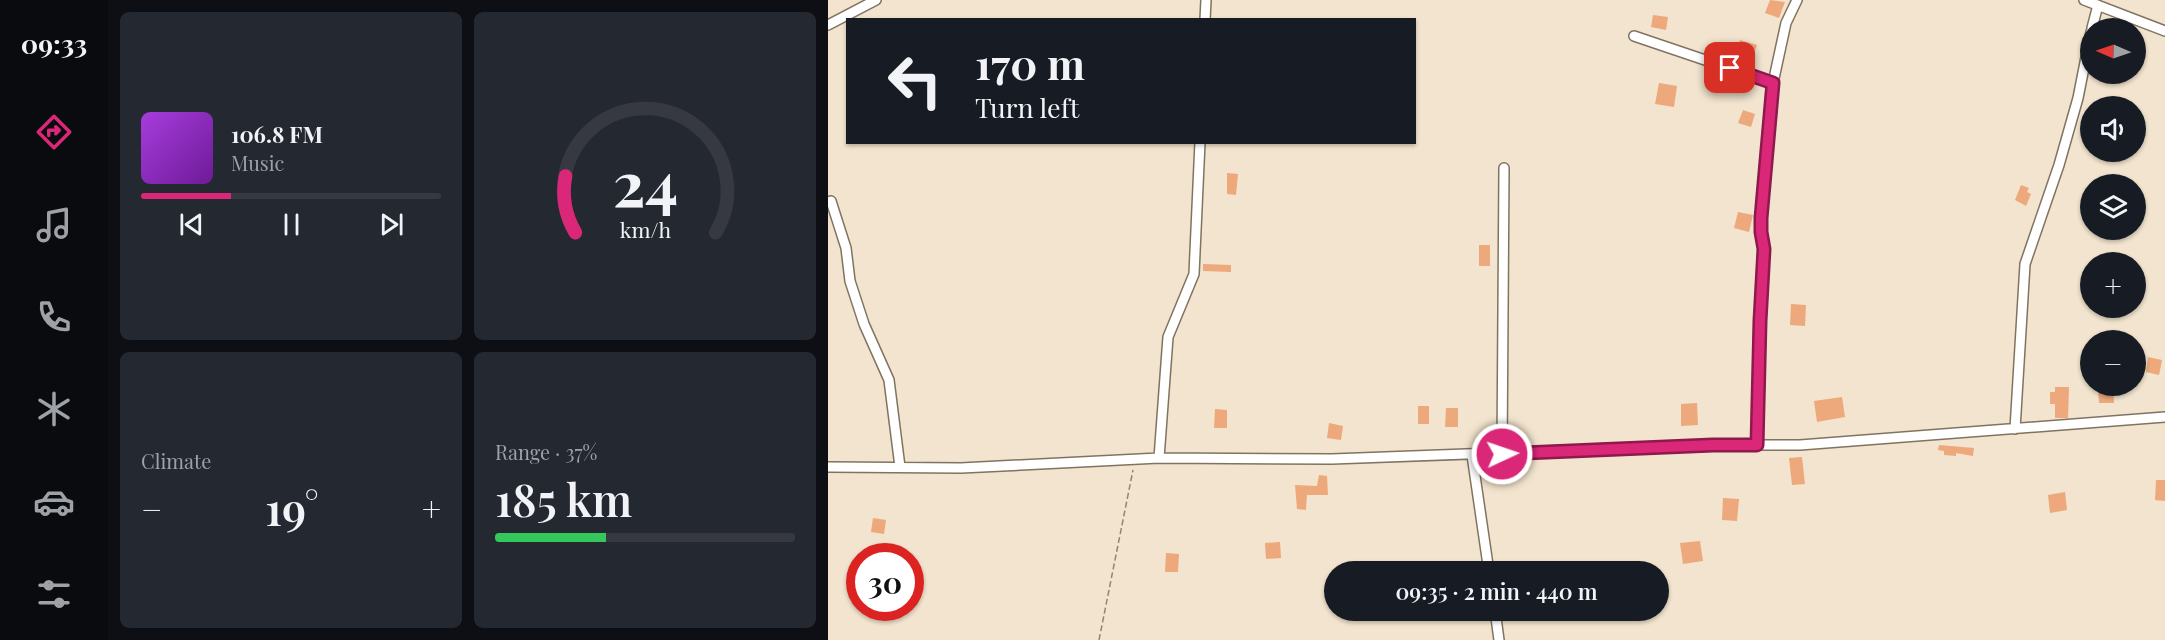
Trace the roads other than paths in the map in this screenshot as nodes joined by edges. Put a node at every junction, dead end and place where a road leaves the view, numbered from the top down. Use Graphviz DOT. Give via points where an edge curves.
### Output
graph roads {
  1 [pos="876,0"];
  2 [pos="1206,0"];
  3 [pos="1797,0"];
  4 [pos="2084,0"];
  5 [pos="2098,5"];
  6 [pos="1205,18"];
  7 [pos="2094,18"];
  8 [pos="828,26"];
  9 [pos="2165,32"];
  10 [pos="1634,36"];
  11 [pos="1773,83"];
  12 [pos="2081,84"];
  13 [pos="1200,144"];
  14 [pos="1504,168"];
  15 [pos="828,202"];
  16 [pos="2165,417"];
  17 [pos="2016,429"];
  18 [pos="1757,445"];
  19 [pos="1502,454"];
  20 [pos="1472,455"];
  21 [pos="1159,458"];
  22 [pos="828,467"];
  23 [pos="900,467"];
  24 [pos="1487,561"];
  25 [pos="1496,621"];
  26 [pos="1499,640"];
  1 -- 8 [label="street"];
  2 -- 6 [label="street"];
  3 -- 11 [label="street" via="1786,23"];
  4 -- 5 [label="street"];
  5 -- 7 [label="street"];
  5 -- 9 [label="street"];
  10 -- 11 [label="street"];
  11 -- 18 [label="street" via="1761,213 1764,249"];
  12 -- 17 [label="street" via="2059,165 2025,264"];
  13 -- 21 [label="street" via="1194,274 1168,336"];
  14 -- 19 [label="street"];
  15 -- 23 [label="street" via="831,201 846,248 850,281 864,324 889,380"];
  16 -- 17 [label="street"];
  17 -- 18 [label="street"];
  18 -- 19 [label="street"];
  19 -- 20 [label="street"];
  20 -- 21 [label="street"];
  20 -- 24 [label="street"];
  21 -- 23 [label="street" via="961,468"];
  22 -- 23 [label="street"];
  25 -- 26 [label="street"];
}
